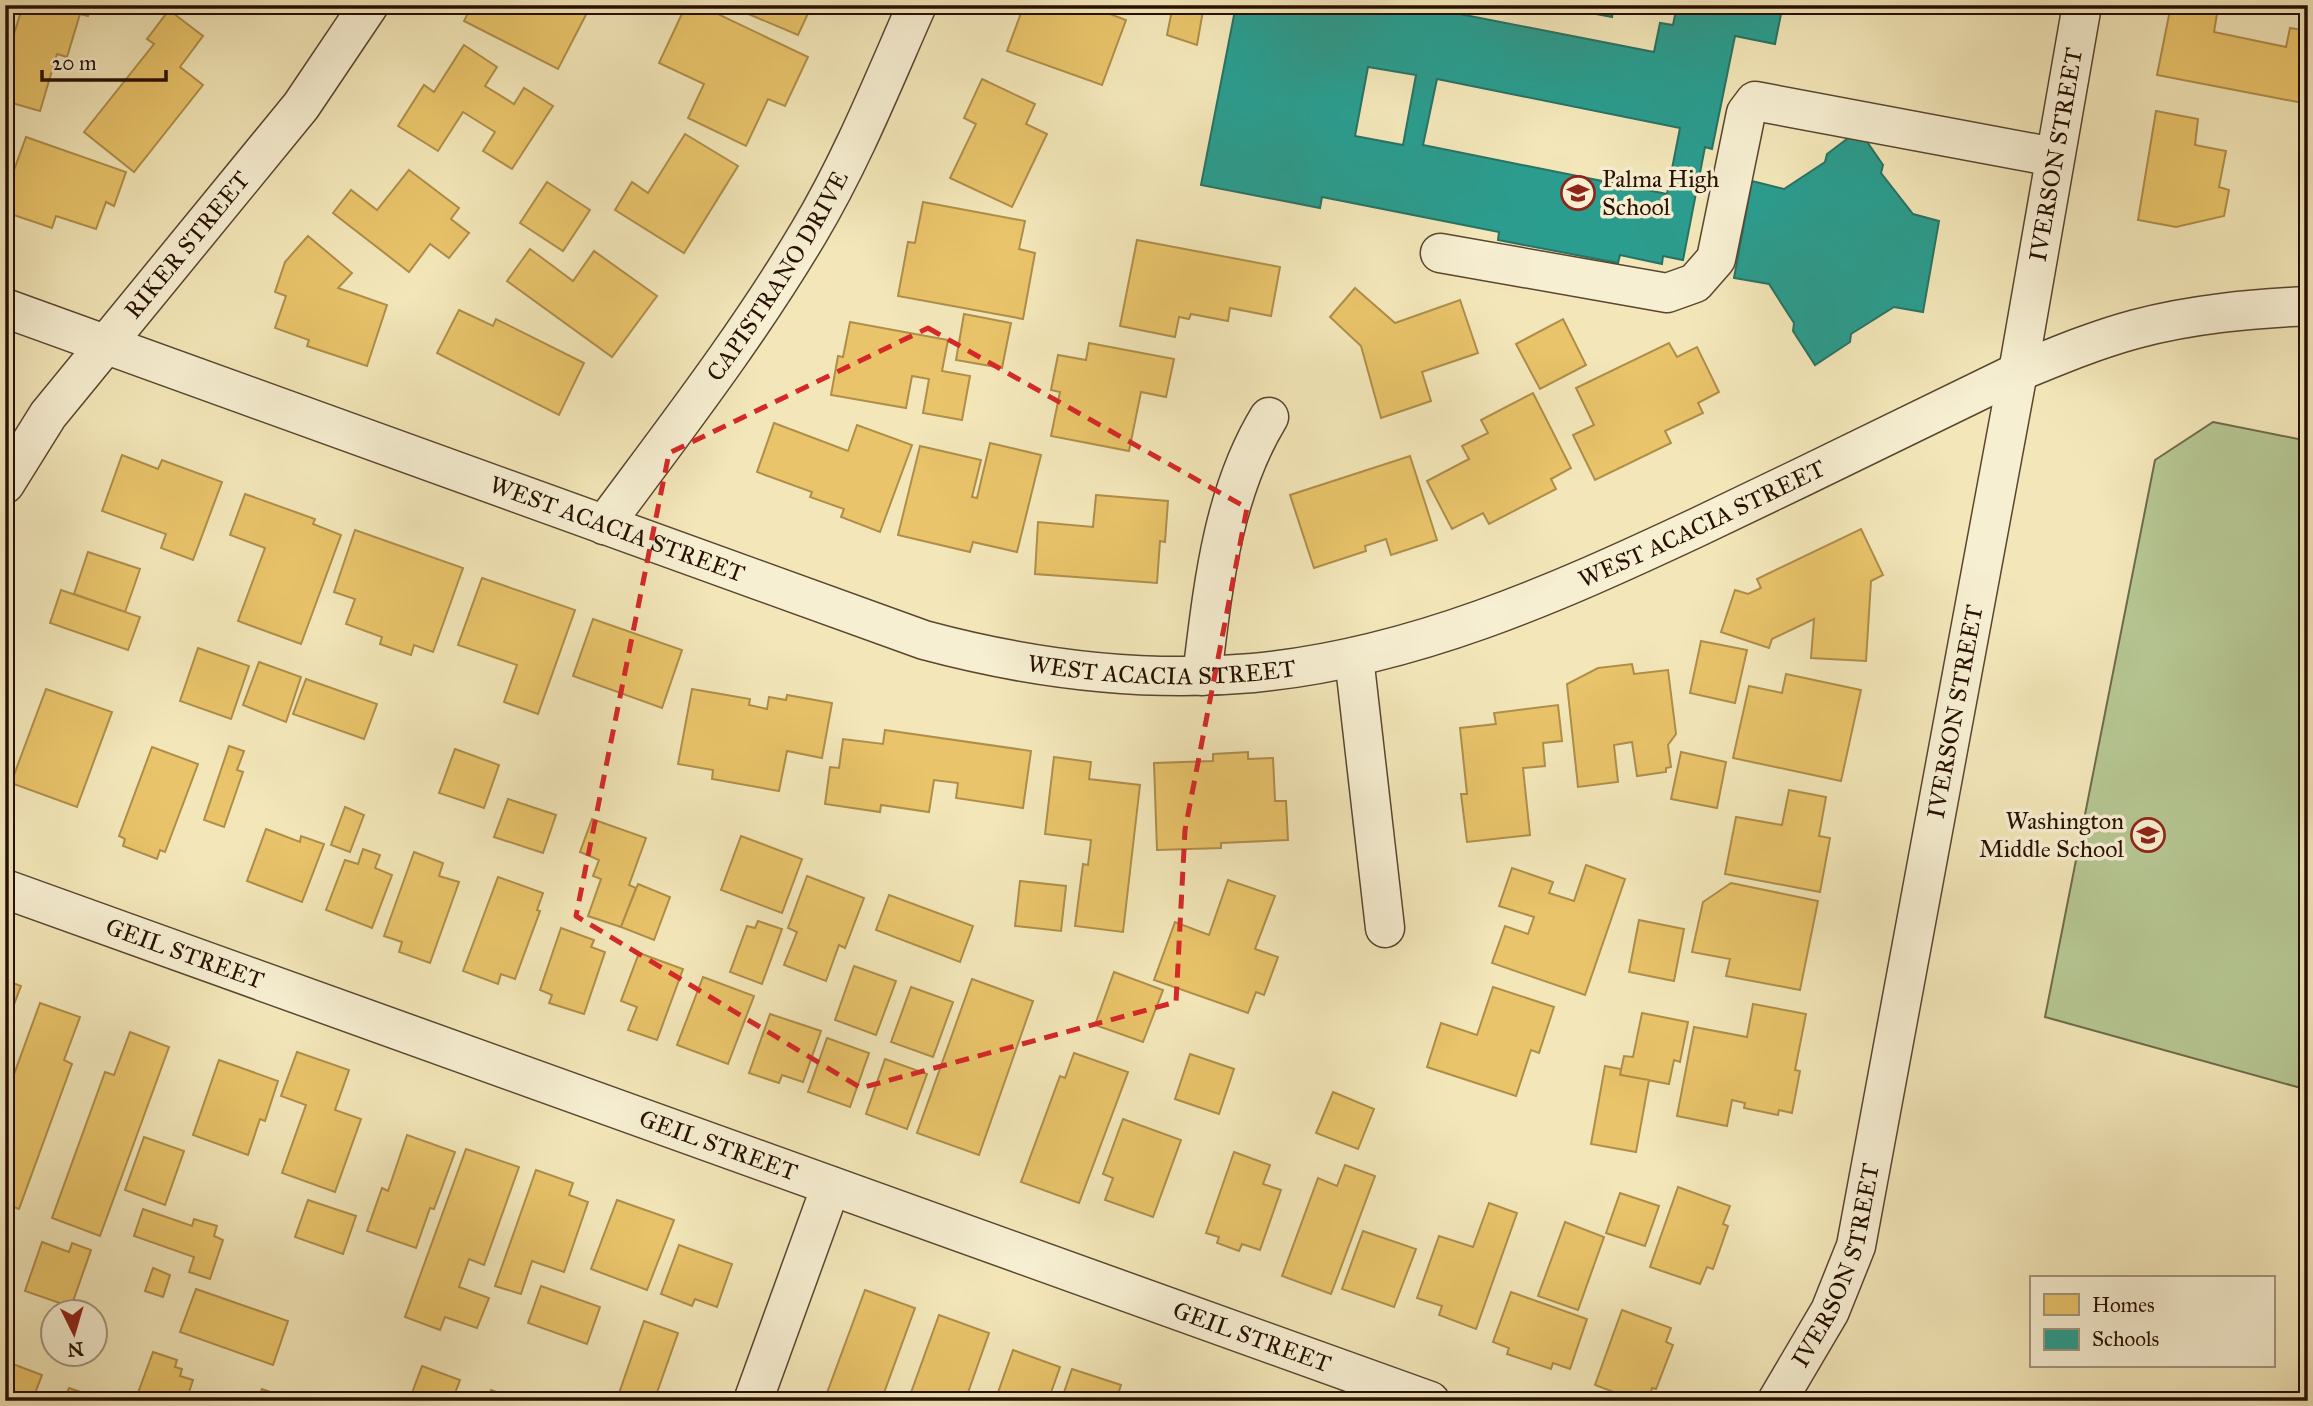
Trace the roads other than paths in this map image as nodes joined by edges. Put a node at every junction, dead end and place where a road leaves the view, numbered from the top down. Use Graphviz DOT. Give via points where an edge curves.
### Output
graph roads {
  1 [pos="369,5"];
  2 [pos="917,5"];
  3 [pos="2082,5"];
  4 [pos="2054,158"];
  5 [pos="1440,253"];
  6 [pos="2308,306"];
  7 [pos="5,308"];
  8 [pos="104,345"];
  9 [pos="2018,372"];
  10 [pos="1269,416"];
  11 [pos="5,484"];
  12 [pos="604,525"];
  13 [pos="1354,657"];
  14 [pos="1202,676"];
  15 [pos="5,889"];
  16 [pos="1385,928"];
  17 [pos="831,1186"];
  18 [pos="753,1401"];
  19 [pos="1430,1401"];
  20 [pos="1777,1401"];
  1 -- 8 [label="street, RIKER STREET" via="301,106"];
  2 -- 12 [label="street, CAPISTRANO DRIVE" via="861,133 810,230 763,307"];
  3 -- 4 [label="street, IVERSON STREET"];
  4 -- 5 [label="street" via="1755,102 1746,113 1716,260 1695,283 1667,293"];
  4 -- 9 [label="street, IVERSON STREET"];
  6 -- 9 [label="street, WEST ACACIA STREET" via="2252,309 2136,329"];
  7 -- 8 [label="street, WEST ACACIA STREET"];
  8 -- 11 [label="street, RIKER STREET" via="48,415"];
  8 -- 12 [label="street, WEST ACACIA STREET"];
  9 -- 13 [label="street, WEST ACACIA STREET" via="1572,586 1489,619"];
  9 -- 20 [label="street, IVERSON STREET" via="1856,1247 1830,1311"];
  10 -- 14 [label="street" via="1236,487"];
  12 -- 14 [label="street, WEST ACACIA STREET" via="851,615 982,656 1096,673"];
  13 -- 14 [label="street, WEST ACACIA STREET"];
  13 -- 16 [label="street"];
  15 -- 17 [label="street, GEIL STREET"];
  17 -- 18 [label="street"];
  17 -- 19 [label="street, GEIL STREET"];
}
